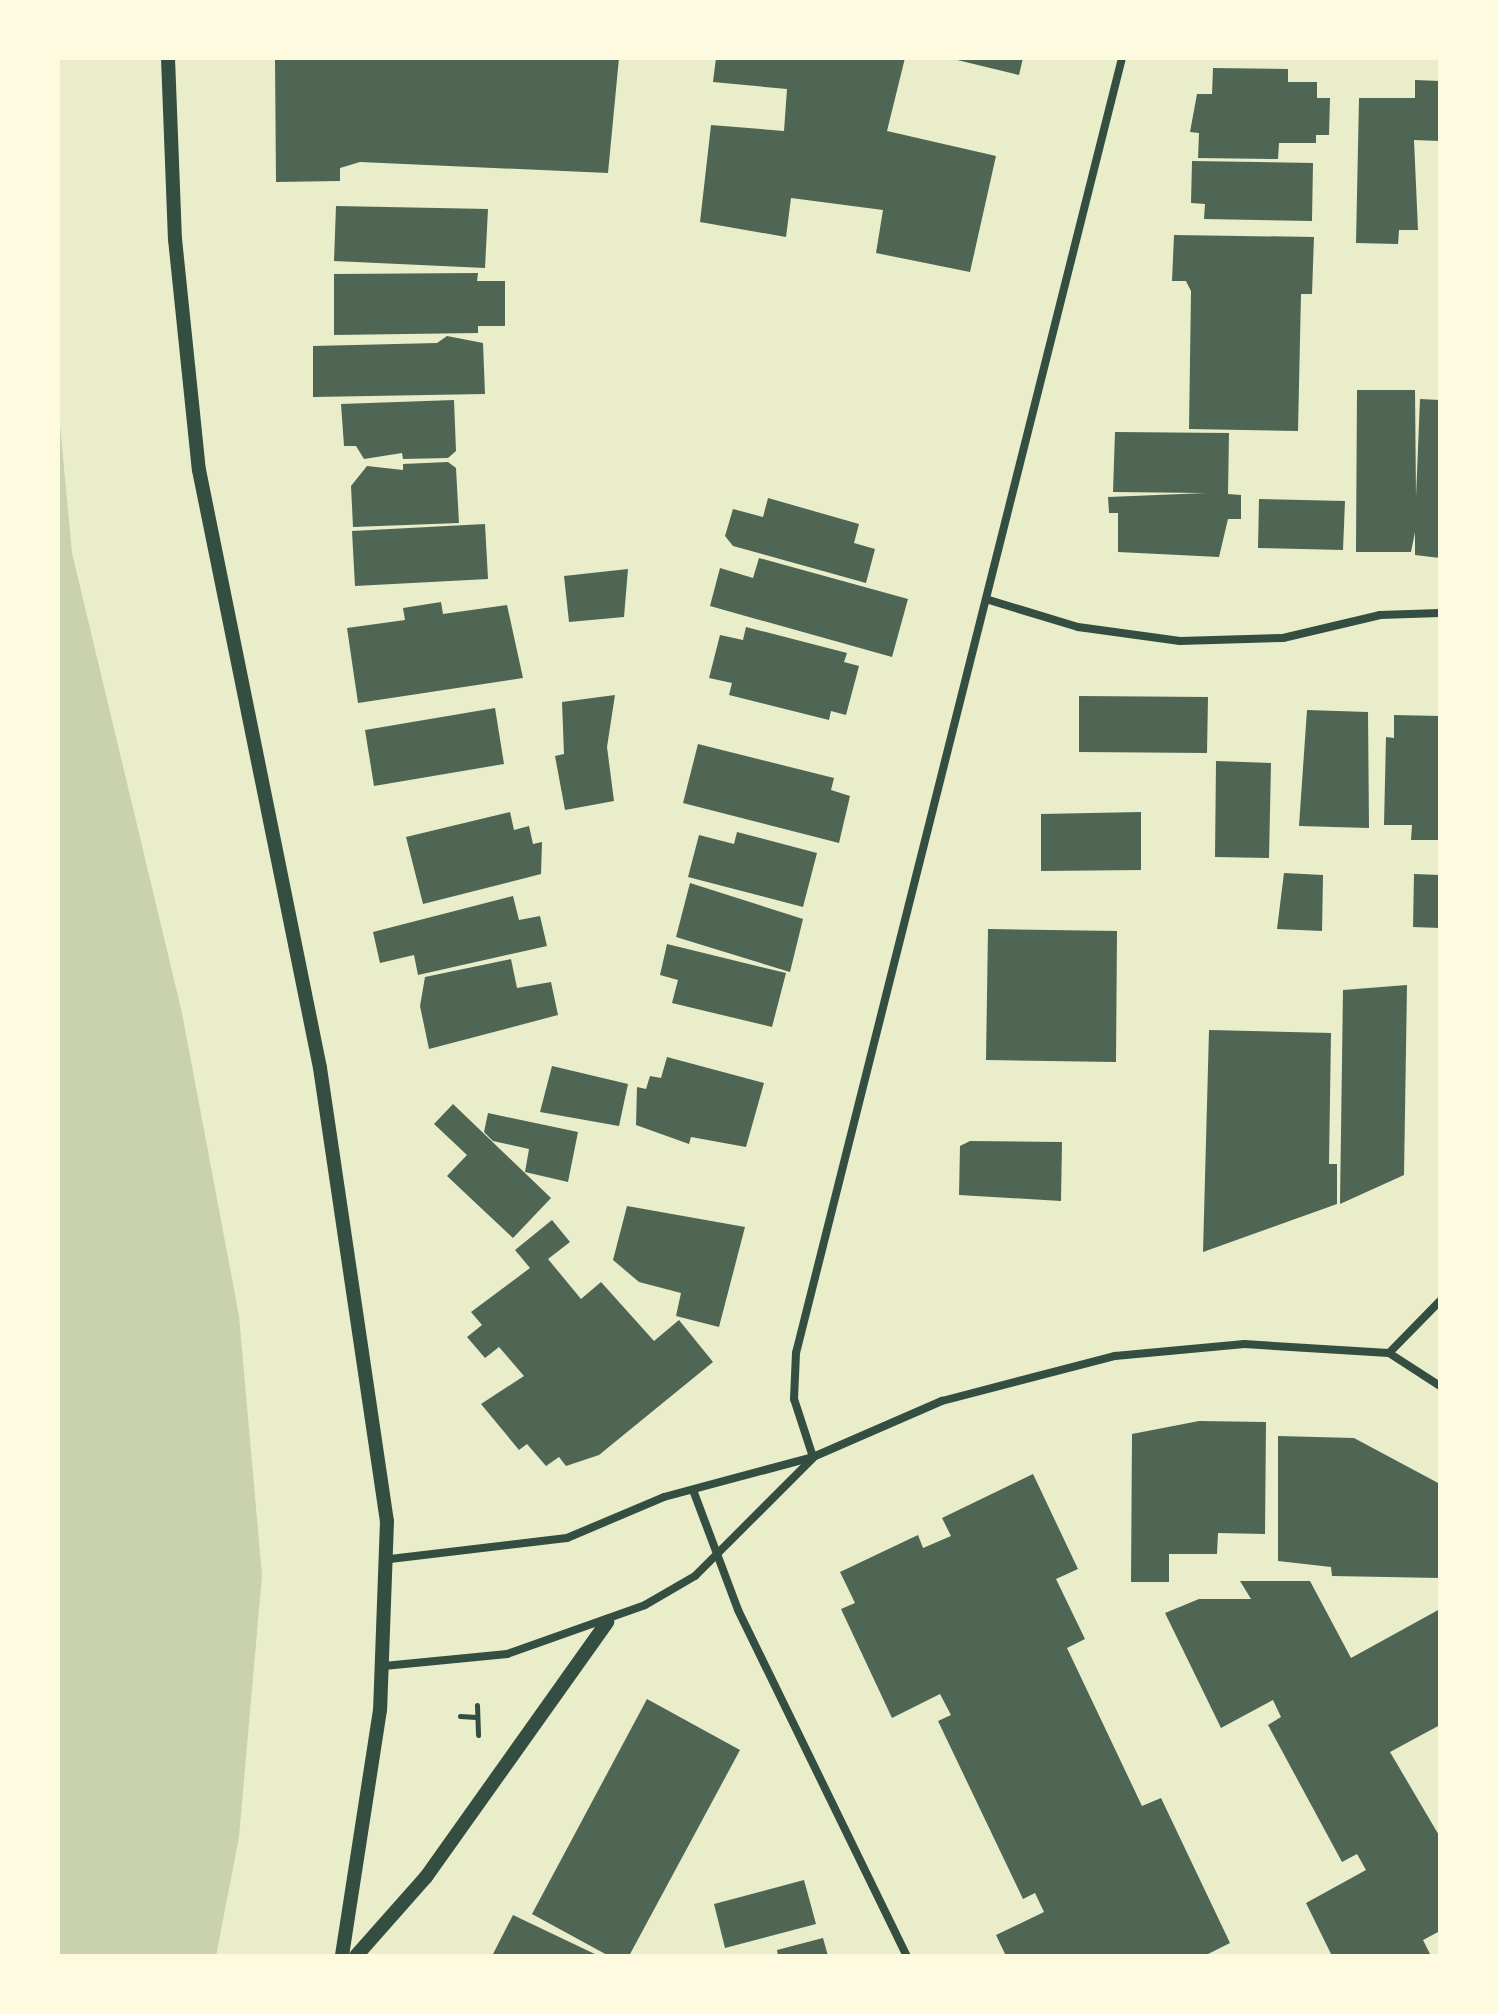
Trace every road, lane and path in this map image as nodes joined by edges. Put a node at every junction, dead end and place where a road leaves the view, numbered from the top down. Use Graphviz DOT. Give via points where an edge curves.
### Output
graph roads {
  1 [pos="168,58"];
  2 [pos="1122,58"];
  3 [pos="989,600"];
  4 [pos="1440,613"];
  5 [pos="1440,1301"];
  6 [pos="1389,1353"];
  7 [pos="1440,1386"];
  8 [pos="813,1457"];
  9 [pos="693,1490"];
  10 [pos="714,1556"];
  11 [pos="390,1559"];
  12 [pos="607,1622"];
  13 [pos="384,1666"];
  14 [pos="460,1716"];
  15 [pos="476,1717"];
  16 [pos="342,1956"];
  17 [pos="356,1956"];
  18 [pos="907,1956"];
  1 -- 11 [label="street" via="175,239 199,470 331,1126"];
  2 -- 3 [label="street"];
  3 -- 4 [label="street" via="1078,627 1180,641 1283,638 1380,615"];
  3 -- 8 [label="street" via="796,1353 794,1399"];
  5 -- 6 [label="street"];
  6 -- 7 [label="street"];
  6 -- 8 [label="street" via="1244,1344 1115,1356 942,1401"];
  8 -- 9 [label="street"];
  8 -- 10 [label="street"];
  9 -- 10 [label="street"];
  9 -- 11 [label="street" via="567,1538"];
  10 -- 12 [label="street" via="672,1592"];
  10 -- 18 [label="street"];
  11 -- 13 [label="street"];
  12 -- 13 [label="street" via="475,1661"];
  12 -- 17 [label="street" via="426,1877"];
  13 -- 16 [label="street"];
  14 -- 15 [label="path"];
}
